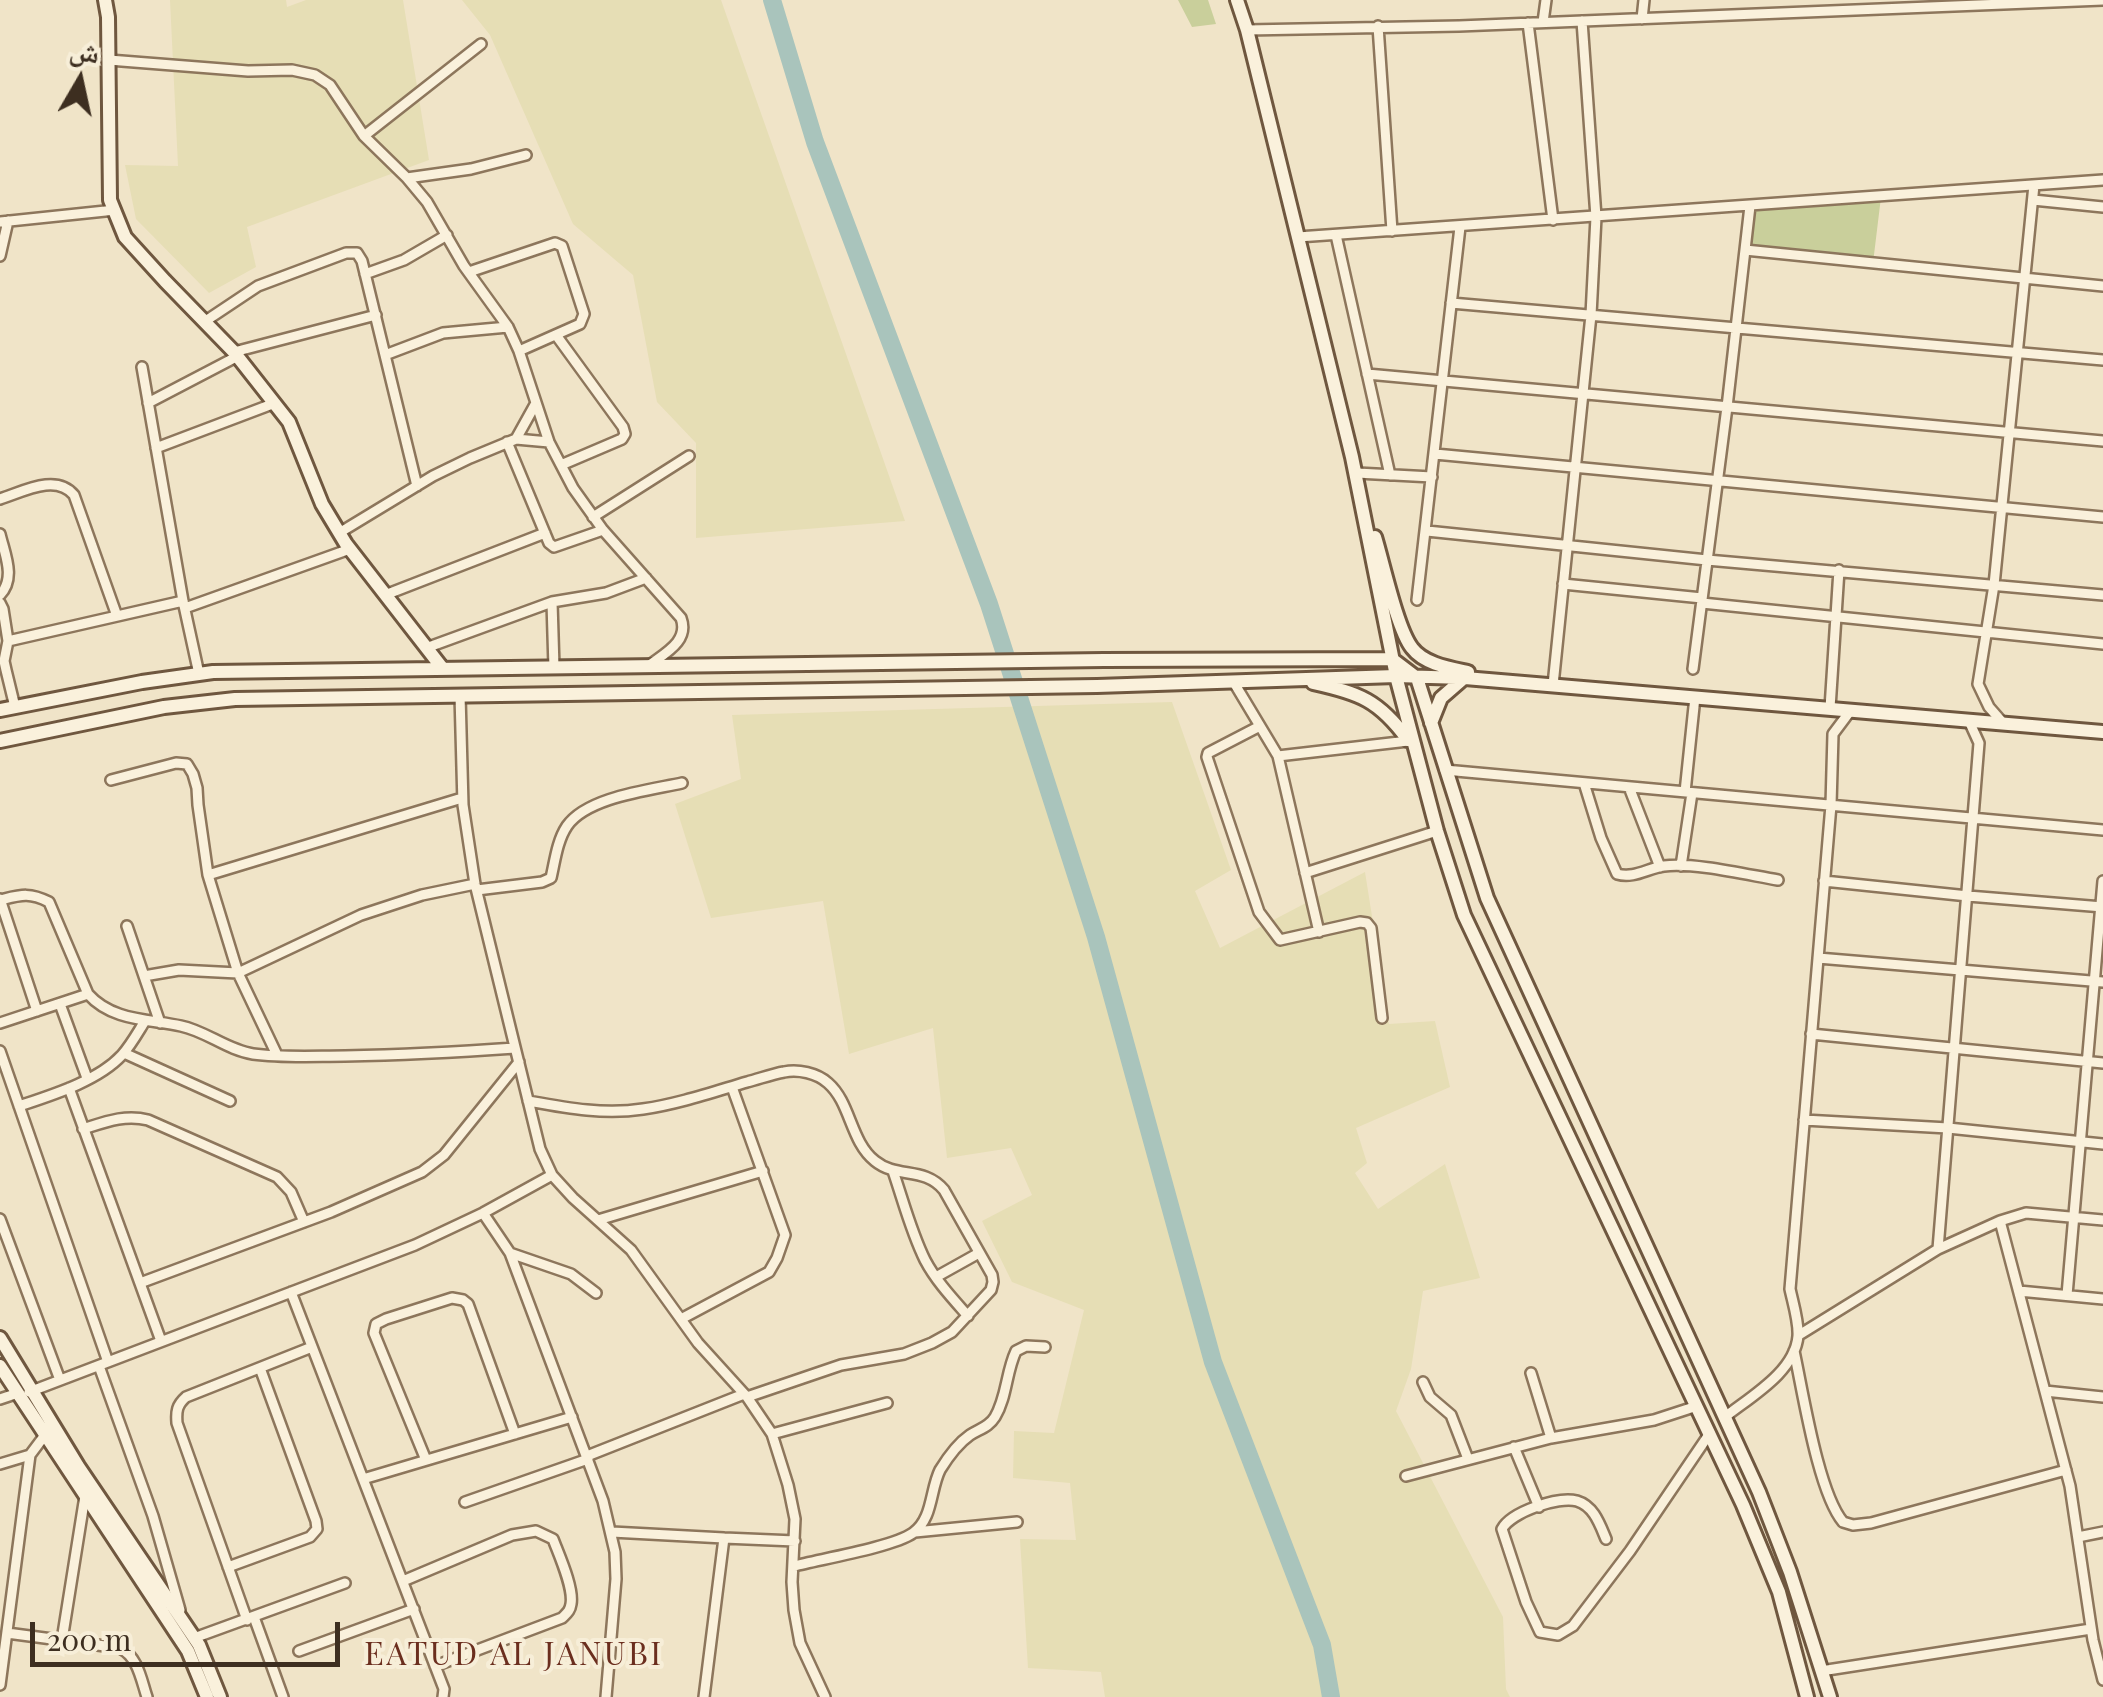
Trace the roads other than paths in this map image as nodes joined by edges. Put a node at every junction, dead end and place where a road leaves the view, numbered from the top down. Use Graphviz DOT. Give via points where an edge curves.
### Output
graph roads {
  1 [pos="106,0"];
  2 [pos="1237,0"];
  3 [pos="1546,0"];
  4 [pos="1644,0"];
  5 [pos="1754,0"];
  6 [pos="2103,0"];
  7 [pos="2066,1"];
  8 [pos="2020,2"];
  9 [pos="1946,3"];
  10 [pos="1849,5"];
  11 [pos="1754,14"];
  12 [pos="1642,18"];
  13 [pos="1582,21"];
  14 [pos="1543,22"];
  15 [pos="1528,23"];
  16 [pos="1378,26"];
  17 [pos="1248,30"];
  18 [pos="482,44"];
  19 [pos="108,60"];
  20 [pos="364,136"];
  21 [pos="526,155"];
  22 [pos="407,178"];
  23 [pos="2103,180"];
  24 [pos="2034,185"];
  25 [pos="2033,200"];
  26 [pos="1750,206"];
  27 [pos="2103,207"];
  28 [pos="115,210"];
  29 [pos="1596,217"];
  30 [pos="1553,220"];
  31 [pos="4,222"];
  32 [pos="1460,226"];
  33 [pos="1392,231"];
  34 [pos="1336,234"];
  35 [pos="447,235"];
  36 [pos="1298,237"];
  37 [pos="1745,250"];
  38 [pos="0,256"];
  39 [pos="469,272"];
  40 [pos="366,274"];
  41 [pos="2025,278"];
  42 [pos="2103,286"];
  43 [pos="1451,303"];
  44 [pos="376,315"];
  45 [pos="1592,315"];
  46 [pos="204,322"];
  47 [pos="508,327"];
  48 [pos="1736,328"];
  49 [pos="556,335"];
  50 [pos="519,351"];
  51 [pos="2018,352"];
  52 [pos="236,354"];
  53 [pos="385,355"];
  54 [pos="2103,360"];
  55 [pos="142,368"];
  56 [pos="1367,374"];
  57 [pos="1443,381"];
  58 [pos="1583,394"];
  59 [pos="148,403"];
  60 [pos="274,403"];
  61 [pos="536,404"];
  62 [pos="1727,407"];
  63 [pos="2009,432"];
  64 [pos="511,441"];
  65 [pos="2103,441"];
  66 [pos="550,442"];
  67 [pos="156,448"];
  68 [pos="1435,454"];
  69 [pos="689,456"];
  70 [pos="1352,458"];
  71 [pos="561,466"];
  72 [pos="1577,467"];
  73 [pos="1356,473"];
  74 [pos="1390,475"];
  75 [pos="1432,477"];
  76 [pos="1718,480"];
  77 [pos="417,486"];
  78 [pos="0,499"];
  79 [pos="2002,508"];
  80 [pos="594,517"];
  81 [pos="2103,517"];
  82 [pos="603,530"];
  83 [pos="1427,531"];
  84 [pos="339,532"];
  85 [pos="545,533"];
  86 [pos="0,534"];
  87 [pos="1567,546"];
  88 [pos="350,549"];
  89 [pos="1707,560"];
  90 [pos="1838,570"];
  91 [pos="646,578"];
  92 [pos="1563,584"];
  93 [pos="1994,585"];
  94 [pos="0,595"];
  95 [pos="386,595"];
  96 [pos="2103,595"];
  97 [pos="1417,600"];
  98 [pos="1702,600"];
  99 [pos="0,602"];
  100 [pos="552,602"];
  101 [pos="184,604"];
  102 [pos="117,616"];
  103 [pos="1835,617"];
  104 [pos="1986,632"];
  105 [pos="8,641"];
  106 [pos="2103,644"];
  107 [pos="426,648"];
  108 [pos="1392,659"];
  109 [pos="646,667"];
  110 [pos="554,668"];
  111 [pos="442,669"];
  112 [pos="1693,669"];
  113 [pos="199,674"];
  114 [pos="1396,676"];
  115 [pos="1291,678"];
  116 [pos="1417,678"];
  117 [pos="1465,678"];
  118 [pos="1233,681"];
  119 [pos="1525,683"];
  120 [pos="1553,686"];
  121 [pos="460,695"];
  122 [pos="1695,697"];
  123 [pos="15,707"];
  124 [pos="1830,708"];
  125 [pos="0,710"];
  126 [pos="1851,710"];
  127 [pos="1968,719"];
  128 [pos="1431,723"];
  129 [pos="2003,723"];
  130 [pos="1260,726"];
  131 [pos="2103,732"];
  132 [pos="0,741"];
  133 [pos="1411,745"];
  134 [pos="1278,756"];
  135 [pos="1445,770"];
  136 [pos="111,780"];
  137 [pos="682,782"];
  138 [pos="1584,783"];
  139 [pos="1629,787"];
  140 [pos="1689,792"];
  141 [pos="462,798"];
  142 [pos="1831,805"];
  143 [pos="1974,818"];
  144 [pos="2103,830"];
  145 [pos="1436,831"];
  146 [pos="1681,866"];
  147 [pos="1660,867"];
  148 [pos="1305,873"];
  149 [pos="208,875"];
  150 [pos="1778,880"];
  151 [pos="2103,880"];
  152 [pos="1824,881"];
  153 [pos="476,887"];
  154 [pos="1968,896"];
  155 [pos="0,900"];
  156 [pos="2102,907"];
  157 [pos="126,926"];
  158 [pos="1318,932"];
  159 [pos="1818,958"];
  160 [pos="1962,970"];
  161 [pos="238,973"];
  162 [pos="144,976"];
  163 [pos="2099,982"];
  164 [pos="88,994"];
  165 [pos="60,1004"];
  166 [pos="38,1011"];
  167 [pos="1382,1018"];
  168 [pos="144,1020"];
  169 [pos="0,1023"];
  170 [pos="160,1023"];
  171 [pos="1811,1034"];
  172 [pos="1955,1047"];
  173 [pos="516,1048"];
  174 [pos="0,1051"];
  175 [pos="124,1053"];
  176 [pos="277,1055"];
  177 [pos="519,1062"];
  178 [pos="2087,1062"];
  179 [pos="2103,1063"];
  180 [pos="88,1078"];
  181 [pos="732,1086"];
  182 [pos="68,1088"];
  183 [pos="230,1101"];
  184 [pos="528,1101"];
  185 [pos="19,1106"];
  186 [pos="1804,1120"];
  187 [pos="1948,1128"];
  188 [pos="84,1129"];
  189 [pos="2079,1142"];
  190 [pos="2103,1144"];
  191 [pos="893,1170"];
  192 [pos="762,1171"];
  193 [pos="552,1175"];
  194 [pos="483,1214"];
  195 [pos="2073,1217"];
  196 [pos="0,1219"];
  197 [pos="598,1220"];
  198 [pos="2103,1220"];
  199 [pos="2000,1221"];
  200 [pos="304,1222"];
  201 [pos="1938,1249"];
  202 [pos="510,1253"];
  203 [pos="980,1253"];
  204 [pos="936,1277"];
  205 [pos="140,1283"];
  206 [pos="2019,1291"];
  207 [pos="291,1292"];
  208 [pos="596,1293"];
  209 [pos="2066,1296"];
  210 [pos="2103,1298"];
  211 [pos="968,1316"];
  212 [pos="682,1319"];
  213 [pos="1798,1335"];
  214 [pos="0,1338"];
  215 [pos="161,1341"];
  216 [pos="312,1347"];
  217 [pos="1045,1347"];
  218 [pos="1794,1351"];
  219 [pos="103,1364"];
  220 [pos="0,1366"];
  221 [pos="260,1368"];
  222 [pos="1531,1373"];
  223 [pos="60,1380"];
  224 [pos="1424,1382"];
  225 [pos="2045,1392"];
  226 [pos="23,1393"];
  227 [pos="746,1395"];
  228 [pos="2103,1397"];
  229 [pos="0,1399"];
  230 [pos="887,1404"];
  231 [pos="1697,1406"];
  232 [pos="572,1417"];
  233 [pos="1724,1417"];
  234 [pos="1710,1433"];
  235 [pos="45,1434"];
  236 [pos="515,1434"];
  237 [pos="772,1434"];
  238 [pos="1551,1438"];
  239 [pos="1514,1447"];
  240 [pos="30,1455"];
  241 [pos="587,1458"];
  242 [pos="1468,1459"];
  243 [pos="426,1460"];
  244 [pos="0,1464"];
  245 [pos="2066,1470"];
  246 [pos="1406,1476"];
  247 [pos="363,1479"];
  248 [pos="86,1496"];
  249 [pos="465,1502"];
  250 [pos="1539,1507"];
  251 [pos="1017,1522"];
  252 [pos="612,1532"];
  253 [pos="916,1532"];
  254 [pos="2103,1532"];
  255 [pos="2078,1537"];
  256 [pos="724,1538"];
  257 [pos="1606,1539"];
  258 [pos="795,1541"];
  259 [pos="794,1566"];
  260 [pos="228,1567"];
  261 [pos="0,1577"];
  262 [pos="14,1579"];
  263 [pos="403,1581"];
  264 [pos="344,1583"];
  265 [pos="414,1609"];
  266 [pos="250,1619"];
  267 [pos="183,1621"];
  268 [pos="2091,1630"];
  269 [pos="7,1633"];
  270 [pos="194,1638"];
  271 [pos="62,1640"];
  272 [pos="299,1651"];
  273 [pos="436,1666"];
  274 [pos="1821,1671"];
  275 [pos="2103,1680"];
  276 [pos="0,1685"];
  277 [pos="147,1697"];
  278 [pos="207,1697"];
  279 [pos="220,1697"];
  280 [pos="283,1697"];
  281 [pos="444,1697"];
  282 [pos="606,1697"];
  283 [pos="704,1697"];
  284 [pos="825,1697"];
  285 [pos="1808,1697"];
  286 [pos="1830,1697"];
  1 -- 19 [label="street"];
  2 -- 17 [label="street"];
  3 -- 14 [label="street"];
  4 -- 12 [label="street"];
  5 -- 11 [label="street"];
  6 -- 7 [label="street"];
  7 -- 8 [label="street"];
  8 -- 9 [label="street"];
  9 -- 10 [label="street"];
  10 -- 11 [label="street"];
  11 -- 12 [label="street"];
  12 -- 13 [label="street"];
  13 -- 14 [label="street"];
  13 -- 29 [label="street"];
  14 -- 15 [label="street"];
  15 -- 16 [label="street"];
  15 -- 30 [label="street"];
  16 -- 17 [label="street"];
  16 -- 33 [label="street"];
  17 -- 36 [label="street"];
  18 -- 20 [label="street"];
  19 -- 20 [label="street" via="315,74"];
  19 -- 28 [label="street"];
  20 -- 22 [label="street"];
  21 -- 22 [label="street"];
  22 -- 35 [label="street"];
  23 -- 24 [label="street"];
  24 -- 25 [label="street"];
  24 -- 26 [label="street"];
  25 -- 27 [label="street"];
  25 -- 41 [label="street"];
  26 -- 29 [label="street"];
  26 -- 37 [label="street"];
  28 -- 31 [label="street"];
  28 -- 46 [label="street" via="126,236"];
  29 -- 30 [label="street"];
  29 -- 45 [label="street"];
  30 -- 32 [label="street"];
  31 -- 38 [label="street"];
  32 -- 33 [label="street"];
  32 -- 43 [label="street"];
  33 -- 34 [label="street"];
  34 -- 36 [label="street"];
  34 -- 56 [label="street"];
  35 -- 39 [label="street"];
  35 -- 40 [label="street"];
  36 -- 70 [label="street"];
  37 -- 41 [label="street"];
  37 -- 48 [label="street"];
  39 -- 47 [label="street"];
  39 -- 49 [label="street" via="558,243 584,314 580,324"];
  40 -- 44 [label="street"];
  40 -- 46 [label="street" via="356,253 346,252 258,286"];
  41 -- 42 [label="street"];
  41 -- 51 [label="street"];
  43 -- 45 [label="street"];
  43 -- 57 [label="street"];
  44 -- 52 [label="street"];
  44 -- 53 [label="street"];
  45 -- 48 [label="street"];
  45 -- 58 [label="street"];
  46 -- 52 [label="street"];
  47 -- 50 [label="street"];
  47 -- 53 [label="street" via="443,333"];
  48 -- 51 [label="street"];
  48 -- 62 [label="street"];
  49 -- 50 [label="street"];
  49 -- 71 [label="street" via="625,434"];
  50 -- 61 [label="street"];
  51 -- 54 [label="street"];
  51 -- 63 [label="street"];
  52 -- 59 [label="street"];
  52 -- 60 [label="street"];
  53 -- 77 [label="street"];
  55 -- 59 [label="street"];
  56 -- 57 [label="street"];
  56 -- 74 [label="street"];
  57 -- 58 [label="street"];
  57 -- 68 [label="street"];
  58 -- 62 [label="street"];
  58 -- 72 [label="street"];
  59 -- 67 [label="street"];
  60 -- 67 [label="street"];
  60 -- 84 [label="street" via="290,422"];
  61 -- 64 [label="street"];
  61 -- 66 [label="street"];
  62 -- 63 [label="street"];
  62 -- 76 [label="street"];
  63 -- 65 [label="street"];
  63 -- 79 [label="street"];
  64 -- 66 [label="street"];
  64 -- 77 [label="street"];
  64 -- 85 [label="street"];
  66 -- 71 [label="street"];
  67 -- 101 [label="street"];
  68 -- 72 [label="street"];
  68 -- 75 [label="street"];
  69 -- 80 [label="street"];
  70 -- 73 [label="street"];
  70 -- 108 [label="street"];
  71 -- 80 [label="street"];
  72 -- 76 [label="street"];
  72 -- 87 [label="street"];
  73 -- 74 [label="street"];
  73 -- 119 [label="street" via="1412,649 1436,664"];
  74 -- 75 [label="street"];
  75 -- 83 [label="street"];
  76 -- 79 [label="street"];
  76 -- 89 [label="street"];
  77 -- 84 [label="street"];
  78 -- 102 [label="street" via="46,485 69,489"];
  79 -- 81 [label="street"];
  79 -- 93 [label="street"];
  80 -- 82 [label="street"];
  82 -- 85 [label="street" via="554,547"];
  82 -- 91 [label="street"];
  83 -- 87 [label="street"];
  83 -- 97 [label="street"];
  84 -- 88 [label="street"];
  85 -- 95 [label="street"];
  86 -- 94 [label="street" via="10,578"];
  87 -- 89 [label="street"];
  87 -- 92 [label="street"];
  88 -- 95 [label="street"];
  88 -- 101 [label="street"];
  89 -- 90 [label="street"];
  89 -- 98 [label="street"];
  90 -- 93 [label="street"];
  90 -- 103 [label="street"];
  91 -- 100 [label="street"];
  91 -- 109 [label="street" via="684,628 682,639"];
  92 -- 98 [label="street"];
  92 -- 120 [label="street"];
  93 -- 96 [label="street"];
  93 -- 104 [label="street"];
  95 -- 107 [label="street"];
  98 -- 103 [label="street"];
  98 -- 112 [label="street"];
  99 -- 105 [label="street"];
  100 -- 107 [label="street"];
  100 -- 110 [label="street"];
  101 -- 102 [label="street"];
  101 -- 113 [label="street"];
  102 -- 105 [label="street"];
  103 -- 104 [label="street"];
  103 -- 124 [label="street"];
  104 -- 106 [label="street"];
  104 -- 129 [label="street" via="1978,684"];
  105 -- 123 [label="street" via="4,660"];
  107 -- 111 [label="street"];
  108 -- 109 [label="street"];
  108 -- 114 [label="street"];
  108 -- 116 [label="street"];
  109 -- 110 [label="street"];
  110 -- 111 [label="street"];
  111 -- 113 [label="street"];
  113 -- 123 [label="street"];
  114 -- 115 [label="street"];
  114 -- 116 [label="street"];
  114 -- 133 [label="street"];
  115 -- 118 [label="street"];
  115 -- 133 [label="street" via="1352,692 1379,707"];
  116 -- 117 [label="street"];
  116 -- 128 [label="street"];
  117 -- 119 [label="street"];
  117 -- 128 [label="street" via="1441,698"];
  118 -- 121 [label="street"];
  118 -- 130 [label="street"];
  119 -- 120 [label="street"];
  120 -- 122 [label="street"];
  121 -- 132 [label="street" via="235,699"];
  121 -- 141 [label="street"];
  122 -- 124 [label="street"];
  122 -- 140 [label="street"];
  123 -- 125 [label="street"];
  124 -- 126 [label="street"];
  126 -- 127 [label="street"];
  126 -- 142 [label="street" via="1833,734"];
  127 -- 129 [label="street"];
  127 -- 143 [label="street" via="1979,743"];
  128 -- 135 [label="street"];
  129 -- 131 [label="street"];
  130 -- 134 [label="street"];
  130 -- 158 [label="street" via="1208,753 1207,761 1259,912 1280,940"];
  133 -- 134 [label="street"];
  133 -- 145 [label="street"];
  134 -- 148 [label="street"];
  135 -- 138 [label="street"];
  135 -- 233 [label="street" via="1487,898"];
  136 -- 149 [label="street" via="187,764 198,788"];
  137 -- 153 [label="street" via="614,798 569,822 551,878"];
  138 -- 139 [label="street"];
  138 -- 147 [label="street" via="1617,874"];
  139 -- 140 [label="street"];
  139 -- 147 [label="street"];
  140 -- 142 [label="street"];
  140 -- 146 [label="street"];
  141 -- 149 [label="street"];
  141 -- 153 [label="street"];
  142 -- 143 [label="street"];
  142 -- 152 [label="street"];
  143 -- 144 [label="street"];
  143 -- 154 [label="street"];
  145 -- 148 [label="street"];
  145 -- 231 [label="street" via="1464,914"];
  146 -- 147 [label="street"];
  146 -- 150 [label="street"];
  148 -- 158 [label="street"];
  149 -- 161 [label="street"];
  151 -- 156 [label="street"];
  152 -- 154 [label="street"];
  152 -- 159 [label="street"];
  153 -- 161 [label="street" via="361,915"];
  153 -- 173 [label="street"];
  154 -- 156 [label="street"];
  154 -- 160 [label="street"];
  155 -- 164 [label="street" via="22,894 49,902"];
  155 -- 166 [label="street"];
  156 -- 163 [label="street"];
  157 -- 162 [label="street"];
  158 -- 167 [label="street" via="1360,922 1371,928"];
  159 -- 160 [label="street"];
  159 -- 171 [label="street"];
  160 -- 163 [label="street"];
  160 -- 172 [label="street"];
  161 -- 162 [label="street"];
  161 -- 176 [label="street"];
  162 -- 170 [label="street"];
  163 -- 178 [label="street"];
  164 -- 165 [label="street"];
  164 -- 168 [label="street" via="98,1005"];
  165 -- 166 [label="street"];
  165 -- 180 [label="street"];
  166 -- 169 [label="street"];
  168 -- 170 [label="street"];
  168 -- 175 [label="street"];
  170 -- 176 [label="street" via="252,1054"];
  171 -- 172 [label="street"];
  171 -- 186 [label="street"];
  172 -- 178 [label="street"];
  172 -- 187 [label="street"];
  173 -- 176 [label="street"];
  173 -- 177 [label="street"];
  174 -- 185 [label="street"];
  175 -- 180 [label="street"];
  175 -- 183 [label="street"];
  177 -- 184 [label="street"];
  177 -- 200 [label="street" via="444,1155 422,1172"];
  178 -- 179 [label="street"];
  178 -- 189 [label="street"];
  180 -- 182 [label="street"];
  181 -- 184 [label="street" via="611,1112"];
  181 -- 191 [label="street" via="787,1071 814,1074 830,1084 875,1162"];
  181 -- 192 [label="street"];
  182 -- 185 [label="street"];
  182 -- 188 [label="street"];
  184 -- 193 [label="street"];
  185 -- 219 [label="street"];
  186 -- 187 [label="street"];
  186 -- 213 [label="street" via="1790,1289"];
  187 -- 189 [label="street"];
  187 -- 201 [label="street"];
  188 -- 200 [label="street" via="118,1118 148,1120 278,1177"];
  188 -- 205 [label="street"];
  189 -- 190 [label="street"];
  189 -- 195 [label="street"];
  191 -- 203 [label="street" via="935,1180"];
  191 -- 204 [label="street"];
  192 -- 197 [label="street"];
  192 -- 212 [label="street" via="786,1235 778,1258 769,1272"];
  193 -- 194 [label="street"];
  193 -- 197 [label="street"];
  194 -- 202 [label="street"];
  194 -- 207 [label="street"];
  195 -- 198 [label="street"];
  195 -- 199 [label="street" via="2026,1213"];
  195 -- 209 [label="street"];
  196 -- 223 [label="street"];
  197 -- 212 [label="street" via="631,1250"];
  199 -- 201 [label="street"];
  199 -- 206 [label="street"];
  200 -- 205 [label="street"];
  201 -- 213 [label="street"];
  202 -- 208 [label="street" via="571,1274"];
  202 -- 232 [label="street"];
  203 -- 204 [label="street"];
  203 -- 211 [label="street" via="993,1282"];
  204 -- 211 [label="street"];
  205 -- 215 [label="street"];
  206 -- 209 [label="street"];
  206 -- 225 [label="street"];
  207 -- 215 [label="street"];
  207 -- 216 [label="street"];
  209 -- 210 [label="street"];
  211 -- 227 [label="street" via="952,1332 904,1354"];
  212 -- 227 [label="street"];
  213 -- 218 [label="street"];
  214 -- 226 [label="street"];
  215 -- 219 [label="street"];
  216 -- 221 [label="street"];
  216 -- 247 [label="street"];
  217 -- 253 [label="street" via="1016,1351 994,1418 953,1450"];
  218 -- 233 [label="street" via="1774,1378"];
  218 -- 245 [label="street" via="1830,1501 1843,1522 1871,1523"];
  219 -- 223 [label="street"];
  219 -- 267 [label="street"];
  220 -- 226 [label="street"];
  221 -- 260 [label="street" via="186,1397 176,1413"];
  221 -- 260 [label="street" via="317,1529 310,1538"];
  222 -- 238 [label="street"];
  223 -- 226 [label="street"];
  224 -- 242 [label="street" via="1430,1398 1450,1415"];
  225 -- 228 [label="street"];
  225 -- 245 [label="street"];
  226 -- 229 [label="street"];
  226 -- 235 [label="street"];
  226 -- 267 [label="street"];
  227 -- 237 [label="street"];
  227 -- 241 [label="street"];
  230 -- 237 [label="street"];
  231 -- 234 [label="street"];
  231 -- 238 [label="street"];
  232 -- 236 [label="street"];
  232 -- 241 [label="street"];
  233 -- 274 [label="street" via="1790,1572"];
  234 -- 250 [label="street" via="1630,1551 1573,1626 1558,1635 1540,1632 1502,1529"];
  234 -- 285 [label="street" via="1779,1592"];
  235 -- 240 [label="street"];
  235 -- 248 [label="street"];
  236 -- 243 [label="street"];
  236 -- 243 [label="street" via="468,1304 452,1298 386,1318 374,1333"];
  237 -- 258 [label="street" via="792,1502"];
  238 -- 239 [label="street"];
  239 -- 242 [label="street"];
  239 -- 250 [label="street"];
  240 -- 244 [label="street"];
  240 -- 262 [label="street"];
  241 -- 249 [label="street"];
  241 -- 252 [label="street"];
  242 -- 246 [label="street"];
  243 -- 247 [label="street"];
  245 -- 255 [label="street"];
  247 -- 263 [label="street"];
  248 -- 271 [label="street"];
  248 -- 278 [label="street" via="188,1651"];
  250 -- 257 [label="street" via="1579,1501 1594,1512"];
  251 -- 253 [label="street"];
  252 -- 256 [label="street"];
  252 -- 282 [label="street" via="616,1579"];
  253 -- 259 [label="street"];
  254 -- 255 [label="street"];
  255 -- 268 [label="street"];
  256 -- 258 [label="street"];
  256 -- 283 [label="street"];
  258 -- 259 [label="street"];
  259 -- 284 [label="street" via="800,1643"];
  260 -- 266 [label="street"];
  261 -- 262 [label="street"];
  262 -- 269 [label="street"];
  263 -- 265 [label="street"];
  263 -- 273 [label="street" via="512,1536 536,1531 553,1539 570,1592 568,1613"];
  264 -- 266 [label="street"];
  265 -- 272 [label="street"];
  265 -- 273 [label="street"];
  266 -- 270 [label="street"];
  266 -- 280 [label="street"];
  267 -- 270 [label="street"];
  268 -- 274 [label="street"];
  268 -- 275 [label="street"];
  269 -- 271 [label="street"];
  269 -- 276 [label="street"];
  270 -- 279 [label="street"];
  271 -- 277 [label="street" via="129,1652"];
  273 -- 281 [label="street"];
  274 -- 286 [label="street"];
}
